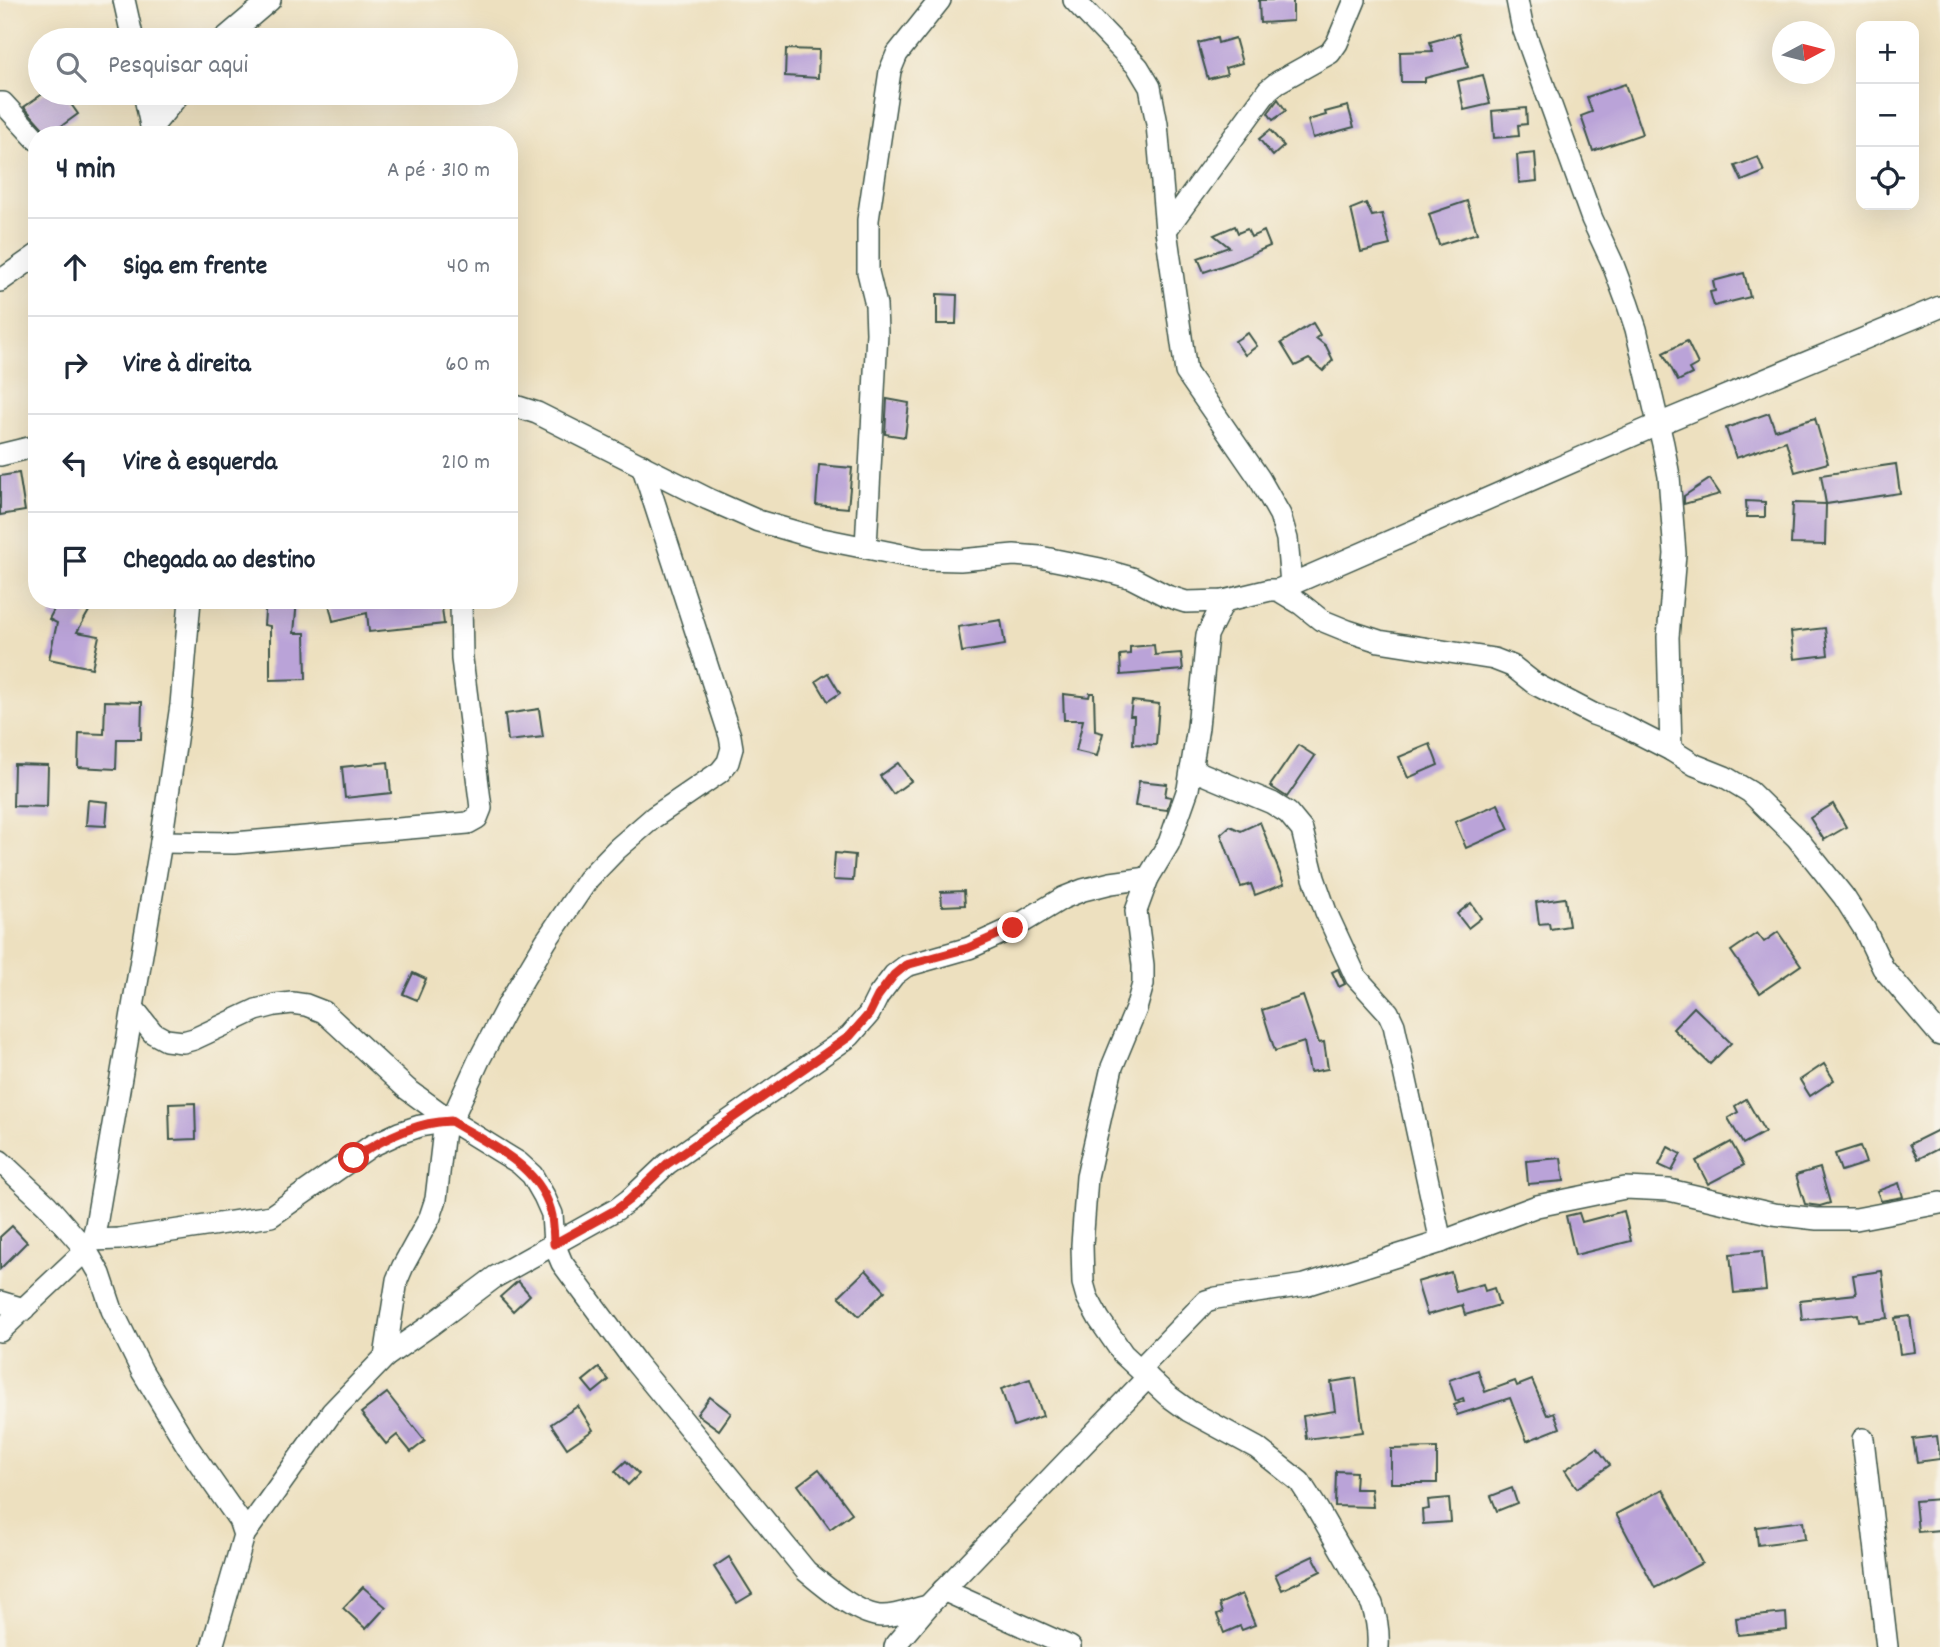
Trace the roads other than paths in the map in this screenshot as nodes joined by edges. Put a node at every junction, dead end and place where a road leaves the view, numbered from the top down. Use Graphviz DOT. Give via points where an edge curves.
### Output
graph roads {
  1 [pos="124,0"];
  2 [pos="270,0"];
  3 [pos="940,0"];
  4 [pos="1074,0"];
  5 [pos="1355,0"];
  6 [pos="1517,0"];
  7 [pos="130,28"];
  8 [pos="237,28"];
  9 [pos="0,103"];
  10 [pos="147,105"];
  11 [pos="171,105"];
  12 [pos="151,126"];
  13 [pos="156,126"];
  14 [pos="28,130"];
  15 [pos="1166,230"];
  16 [pos="28,261"];
  17 [pos="0,281"];
  18 [pos="1940,307"];
  19 [pos="518,407"];
  20 [pos="1659,424"];
  21 [pos="28,448"];
  22 [pos="0,455"];
  23 [pos="642,465"];
  24 [pos="866,547"];
  25 [pos="1284,587"];
  26 [pos="1224,601"];
  27 [pos="1186,602"];
  28 [pos="189,609"];
  29 [pos="461,609"];
  30 [pos="1207,635"];
  31 [pos="1671,750"];
  32 [pos="1191,769"];
  33 [pos="160,842"];
  34 [pos="1148,878"];
  35 [pos="134,1009"];
  36 [pos="153,1033"];
  37 [pos="1940,1035"];
  38 [pos="128,1042"];
  39 [pos="448,1121"];
  40 [pos="0,1161"];
  41 [pos="1940,1203"];
  42 [pos="1441,1242"];
  43 [pos="554,1244"];
  44 [pos="89,1245"];
  45 [pos="0,1302"];
  46 [pos="24,1309"];
  47 [pos="0,1331"];
  48 [pos="1123,1354"];
  49 [pos="385,1357"];
  50 [pos="1140,1369"];
  51 [pos="1131,1395"];
  52 [pos="1863,1439"];
  53 [pos="244,1535"];
  54 [pos="943,1590"];
  55 [pos="928,1606"];
  56 [pos="883,1616"];
  57 [pos="896,1645"];
  58 [pos="212,1647"];
  59 [pos="1070,1647"];
  60 [pos="1378,1647"];
  61 [pos="1887,1647"];
  1 -- 7 [label="street"];
  2 -- 8 [label="street"];
  3 -- 24 [label="street" via="897,54 890,71 870,207 868,272 877,333"];
  4 -- 15 [label="street" via="1138,67 1150,87"];
  5 -- 15 [label="street" via="1330,53 1268,90"];
  6 -- 20 [label="street" via="1588,207 1628,305"];
  9 -- 14 [label="street"];
  10 -- 12 [label="street"];
  11 -- 13 [label="street"];
  15 -- 25 [label="street" via="1186,372 1280,515 1287,539"];
  16 -- 17 [label="street"];
  18 -- 20 [label="street"];
  19 -- 23 [label="street"];
  20 -- 25 [label="street"];
  20 -- 31 [label="street" via="1675,542 1668,637"];
  21 -- 22 [label="street"];
  23 -- 24 [label="street" via="758,521"];
  23 -- 39 [label="street" via="730,736 728,762 654,817 588,879 515,993"];
  24 -- 27 [label="street" via="922,559 1040,557 1132,578"];
  25 -- 26 [label="street"];
  25 -- 31 [label="street" via="1321,620 1380,641 1494,659 1593,714"];
  26 -- 27 [label="street"];
  26 -- 30 [label="street"];
  27 -- 30 [label="street"];
  28 -- 33 [label="street" via="181,705"];
  29 -- 33 [label="street" via="462,659 481,808 477,818 234,843"];
  30 -- 32 [label="street"];
  31 -- 37 [label="street" via="1750,792 1797,838 1844,897 1883,968"];
  32 -- 34 [label="street" via="1169,842"];
  32 -- 42 [label="street" via="1272,803 1288,813 1301,830 1326,912 1356,976 1394,1025"];
  33 -- 35 [label="street"];
  34 -- 43 [label="street" via="1083,890 968,948 906,965 850,1036 667,1164 617,1209"];
  34 -- 48 [label="street" via="1136,911 1143,984 1112,1067 1087,1177 1083,1234 1087,1297"];
  35 -- 36 [label="street"];
  35 -- 38 [label="street"];
  36 -- 38 [label="street"];
  36 -- 39 [label="street" via="183,1042 256,1010 306,1005 324,1012"];
  38 -- 44 [label="street" via="100,1211"];
  39 -- 43 [label="street" via="506,1154 532,1175 552,1214"];
  39 -- 44 [label="street" via="399,1133 371,1146 271,1216"];
  39 -- 49 [label="street" via="436,1199 397,1280"];
  40 -- 44 [label="street"];
  41 -- 42 [label="street" via="1856,1219 1817,1219 1773,1214 1669,1190 1625,1188 1538,1206"];
  42 -- 50 [label="street" via="1305,1285 1206,1301"];
  43 -- 49 [label="street" via="495,1277"];
  43 -- 56 [label="street" via="562,1263 636,1363 806,1571 848,1603"];
  44 -- 46 [label="street"];
  44 -- 53 [label="street" via="112,1310 142,1371 239,1520"];
  45 -- 46 [label="street"];
  46 -- 47 [label="street"];
  48 -- 50 [label="street"];
  48 -- 51 [label="street"];
  49 -- 53 [label="street" via="332,1412"];
  50 -- 51 [label="street" via="1148,1377"];
  50 -- 60 [label="street" via="1189,1412 1257,1448 1300,1482 1372,1604"];
  51 -- 54 [label="street"];
  52 -- 61 [label="street"];
  53 -- 58 [label="street"];
  54 -- 55 [label="street"];
  54 -- 59 [label="street"];
  55 -- 56 [label="street"];
  55 -- 57 [label="street"];
  56 -- 57 [label="street"];
}
